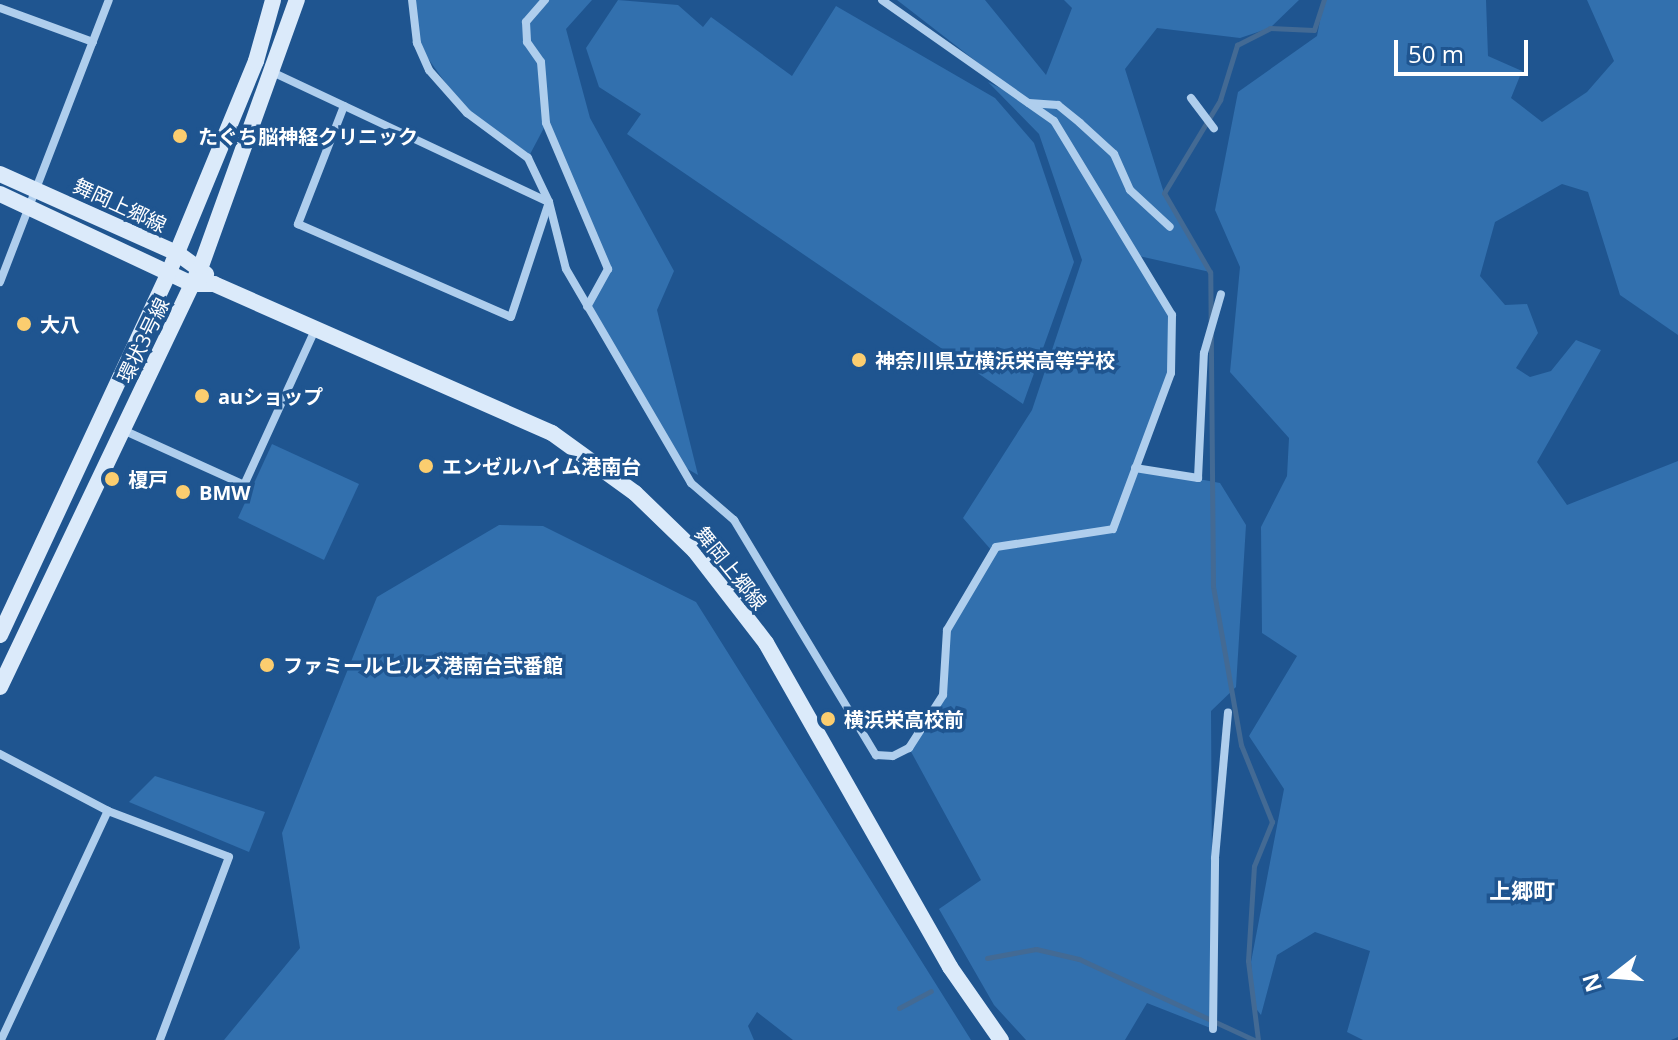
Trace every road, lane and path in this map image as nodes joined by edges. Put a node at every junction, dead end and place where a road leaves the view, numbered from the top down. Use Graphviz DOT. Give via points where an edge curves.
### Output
graph roads {
  1 [pos="109,0"];
  2 [pos="273,0"];
  3 [pos="297,0"];
  4 [pos="412,0"];
  5 [pos="545,0"];
  6 [pos="882,0"];
  7 [pos="0,8"];
  8 [pos="93,42"];
  9 [pos="256,61"];
  10 [pos="275,75"];
  11 [pos="1191,98"];
  12 [pos="1029,103"];
  13 [pos="344,106"];
  14 [pos="1214,127"];
  15 [pos="0,174"];
  16 [pos="39,189"];
  17 [pos="0,194"];
  18 [pos="549,202"];
  19 [pos="33,208"];
  20 [pos="1170,227"];
  21 [pos="177,253"];
  22 [pos="201,266"];
  23 [pos="169,272"];
  24 [pos="0,282"];
  25 [pos="192,284"];
  26 [pos="214,284"];
  27 [pos="1221,294"];
  28 [pos="587,307"];
  29 [pos="316,328"];
  30 [pos="122,430"];
  31 [pos="1135,468"];
  32 [pos="0,635"];
  33 [pos="5,664"];
  34 [pos="0,687"];
  35 [pos="1228,713"];
  36 [pos="0,754"];
  37 [pos="108,811"];
  38 [pos="1213,1029"];
  39 [pos="1,1040"];
  40 [pos="160,1040"];
  41 [pos="1001,1040"];
  1 -- 8 [label="street"];
  2 -- 9 [label="street, 環状3号線"];
  3 -- 10 [label="street, 環状3号線"];
  4 -- 18 [label="street" via="417,43 429,70 467,113 528,158"];
  5 -- 28 [label="street" via="526,22 527,42 541,62 546,123 608,269"];
  6 -- 12 [label="street"];
  7 -- 8 [label="street"];
  8 -- 16 [label="street"];
  9 -- 10 [label="street"];
  9 -- 21 [label="street, 環状3号線"];
  10 -- 13 [label="street"];
  10 -- 22 [label="street, 環状3号線"];
  11 -- 14 [label="street"];
  12 -- 20 [label="street" via="1058,105 1080,123 1114,154 1130,190"];
  12 -- 31 [label="street" via="1075,149 1172,315 1171,373"];
  13 -- 18 [label="street"];
  13 -- 18 [label="street" via="298,224 511,317"];
  15 -- 16 [label="street, 舞岡上郷線"];
  16 -- 19 [label="street"];
  16 -- 21 [label="street, 舞岡上郷線"];
  17 -- 19 [label="street, 舞岡上郷線"];
  18 -- 28 [label="street" via="566,269"];
  19 -- 23 [label="street, 舞岡上郷線"];
  19 -- 24 [label="street"];
  21 -- 22 [label="street, 舞岡上郷線"];
  21 -- 23 [label="street, 環状3号線"];
  22 -- 25 [label="street, 環状3号線"];
  22 -- 26 [label="street, 舞岡上郷線"];
  23 -- 25 [label="street, 舞岡上郷線"];
  23 -- 32 [label="street, 環状3号線"];
  25 -- 26 [label="street, 舞岡上郷線"];
  25 -- 30 [label="street, 環状3号線"];
  26 -- 29 [label="street, 舞岡上郷線"];
  27 -- 31 [label="street" via="1208,340 1198,478"];
  28 -- 31 [label="street" via="691,483 734,520 876,755 909,748 943,695 947,630 996,547 1113,529"];
  29 -- 30 [label="street" via="244,485"];
  29 -- 41 [label="street, 舞岡上郷線" via="552,433 635,493 695,551 766,643 950,967"];
  30 -- 33 [label="street, 環状3号線"];
  33 -- 34 [label="street, 環状3号線"];
  35 -- 38 [label="street" via="1215,858"];
  36 -- 37 [label="street"];
  37 -- 39 [label="street"];
  37 -- 40 [label="street" via="229,857"];
}
